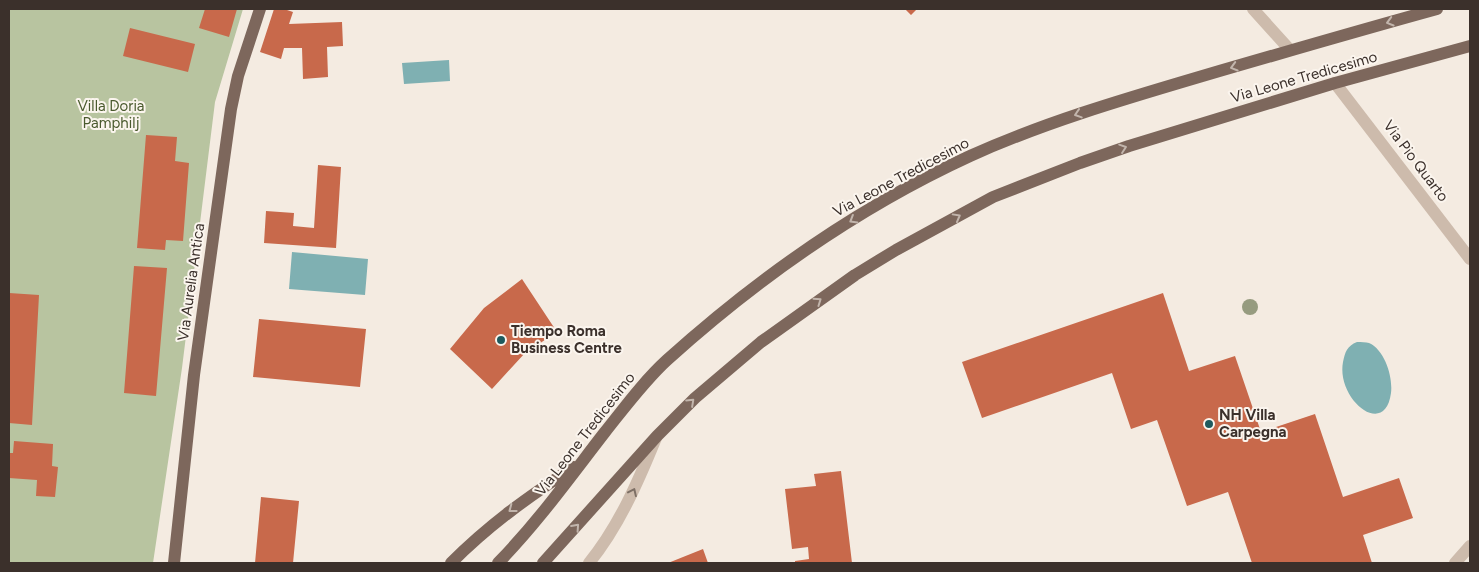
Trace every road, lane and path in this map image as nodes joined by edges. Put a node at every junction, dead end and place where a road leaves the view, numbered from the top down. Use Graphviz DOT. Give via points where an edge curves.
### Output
graph roads {
  1 [pos="260,9"];
  2 [pos="1253,9"];
  3 [pos="1437,9"];
  4 [pos="1470,46"];
  5 [pos="1290,50"];
  6 [pos="1335,83"];
  7 [pos="1470,259"];
  8 [pos="656,436"];
  9 [pos="582,462"];
  10 [pos="1470,546"];
  11 [pos="174,563"];
  12 [pos="451,563"];
  13 [pos="498,563"];
  14 [pos="543,563"];
  15 [pos="589,563"];
  16 [pos="1455,563"];
  1 -- 11 [label="main road, Via Aurelia Antica" via="231,109 194,375"];
  2 -- 5 [label="street"];
  3 -- 5 [label="main road, Via Leone Tredicesimo, one-way"];
  4 -- 6 [label="main road, Via Leone Tredicesimo"];
  5 -- 9 [label="main road, Via Leone Tredicesimo, one-way" via="1056,122 972,156 893,196 789,261 715,319 641,386"];
  6 -- 7 [label="street, Via Pio Quarto"];
  8 -- 6 [label="main road, Via Leone Tredicesimo, one-way" via="726,371 808,308 896,250 992,197 1129,146"];
  14 -- 8 [label="main road, Via Leone Tredicesimo, one-way"];
  15 -- 8 [label="street, one-way" via="625,508"];
  9 -- 12 [label="main road, one-way" via="522,501 471,542"];
  9 -- 13 [label="main road, Via Leone Tredicesimo" via="525,536"];
  10 -- 16 [label="street"];
}
